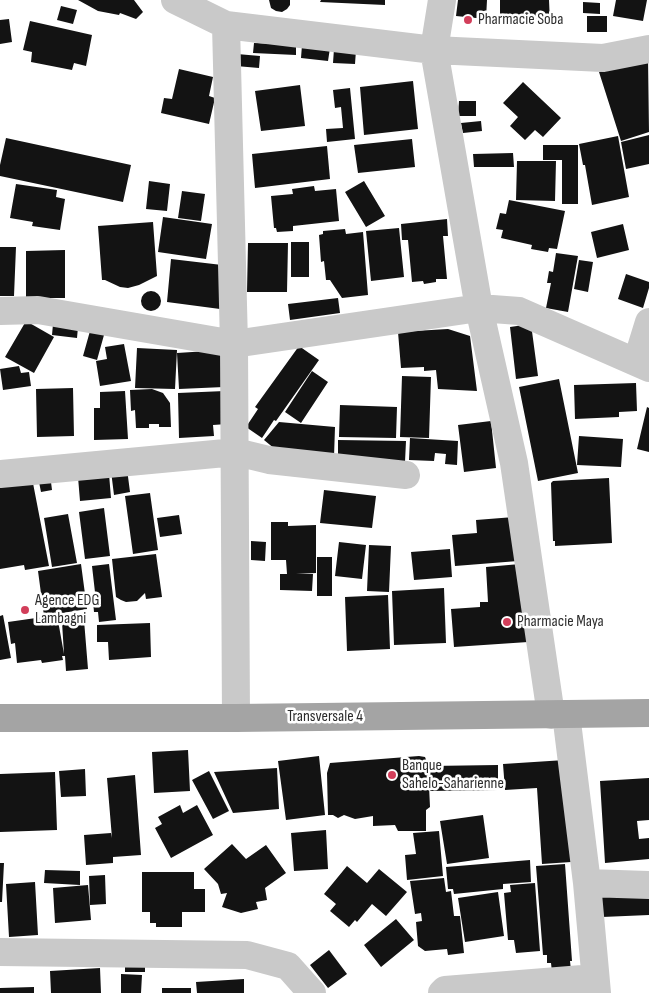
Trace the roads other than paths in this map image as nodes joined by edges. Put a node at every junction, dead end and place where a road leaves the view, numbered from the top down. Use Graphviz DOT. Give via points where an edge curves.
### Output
graph roads {
  1 [pos="175,0"];
  2 [pos="442,0"];
  3 [pos="226,26"];
  4 [pos="434,50"];
  5 [pos="649,50"];
  6 [pos="479,308"];
  7 [pos="0,311"];
  8 [pos="649,322"];
  9 [pos="234,344"];
  10 [pos="643,364"];
  11 [pos="236,452"];
  12 [pos="0,474"];
  13 [pos="406,475"];
  14 [pos="649,713"];
  15 [pos="558,715"];
  16 [pos="0,718"];
  17 [pos="236,718"];
  18 [pos="586,883"];
  19 [pos="649,885"];
  20 [pos="0,952"];
  21 [pos="596,985"];
  22 [pos="312,993"];
  23 [pos="442,993"];
  1 -- 3 [label="street"];
  2 -- 4 [label="street"];
  3 -- 4 [label="street"];
  3 -- 9 [label="street"];
  4 -- 5 [label="street" via="603,58"];
  4 -- 6 [label="street"];
  6 -- 9 [label="street"];
  6 -- 10 [label="street" via="519,311"];
  6 -- 15 [label="street" via="514,463"];
  7 -- 9 [label="street" via="38,310"];
  8 -- 10 [label="street"];
  9 -- 11 [label="street"];
  11 -- 12 [label="street"];
  11 -- 13 [label="street" via="269,460"];
  11 -- 17 [label="street"];
  14 -- 15 [label="main road, Transversale 4"];
  15 -- 17 [label="main road, Transversale 4"];
  15 -- 18 [label="street"];
  16 -- 17 [label="main road, Transversale 4"];
  18 -- 19 [label="street"];
  18 -- 21 [label="street"];
  20 -- 22 [label="street" via="247,955 288,966"];
  21 -- 23 [label="street" via="445,990"];
}
